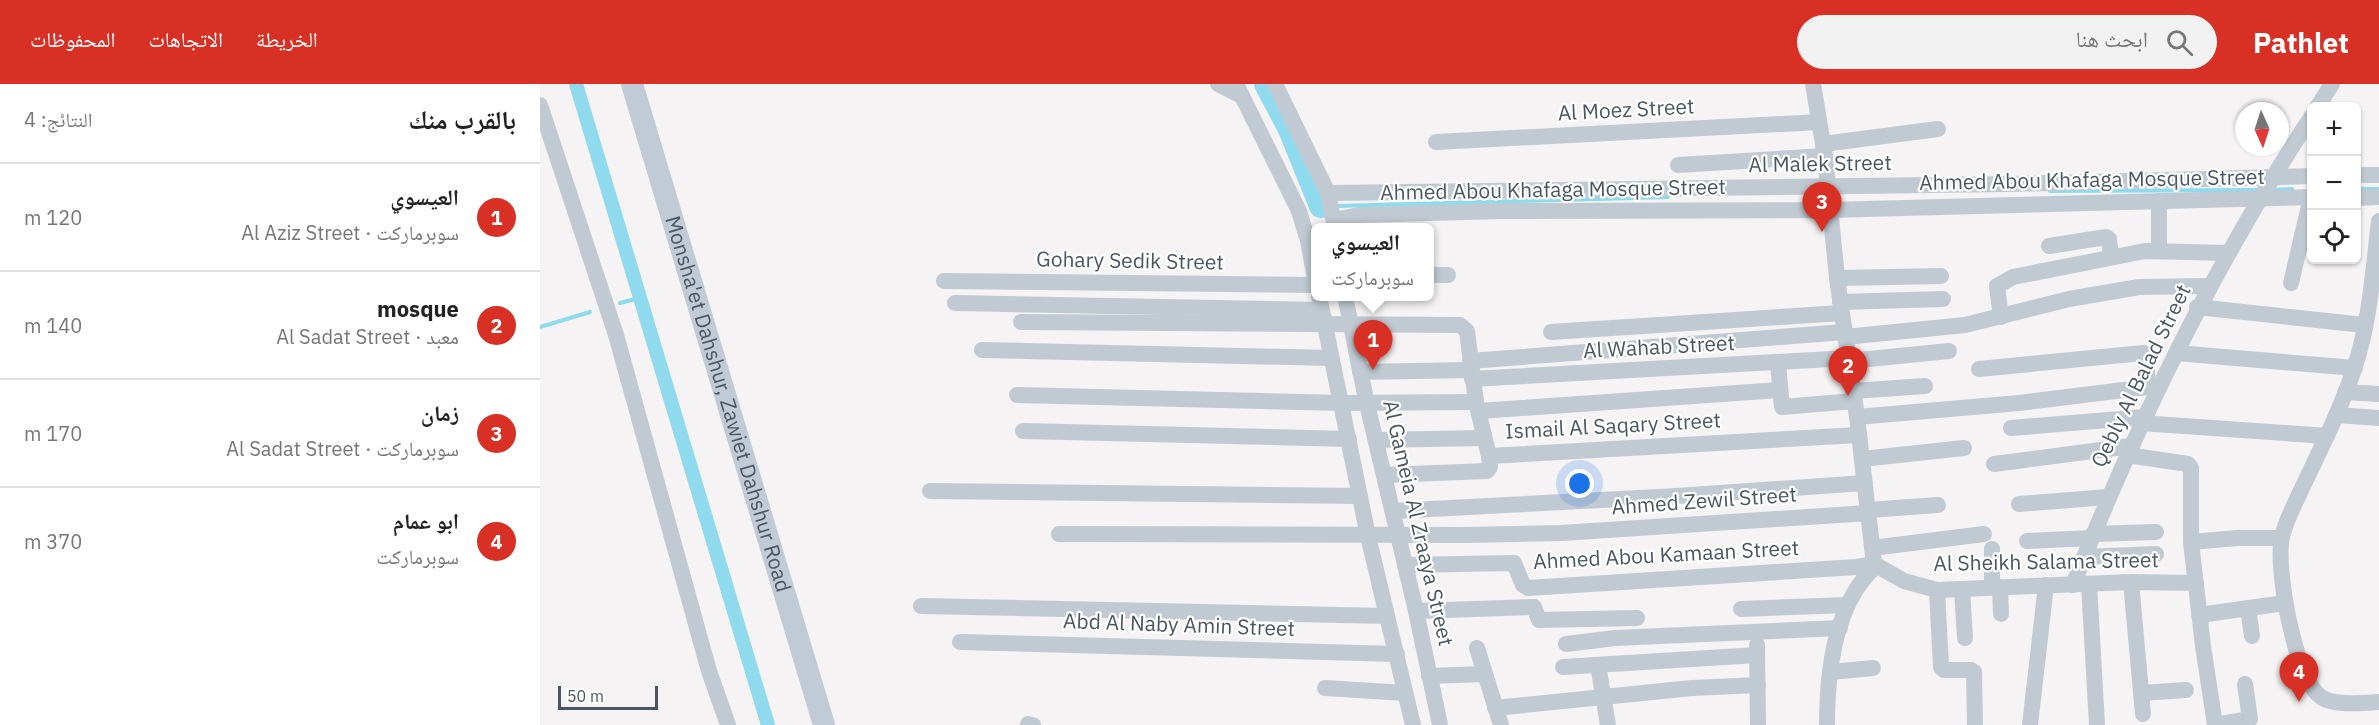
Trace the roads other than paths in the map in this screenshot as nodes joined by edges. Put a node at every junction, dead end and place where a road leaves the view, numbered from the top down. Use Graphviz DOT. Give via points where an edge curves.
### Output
graph roads {
  1 [pos="632,84"];
  2 [pos="1218,84"];
  3 [pos="1275,84"];
  4 [pos="1813,84"];
  5 [pos="2332,84"];
  6 [pos="1239,90"];
  7 [pos="2321,102"];
  8 [pos="540,105"];
  9 [pos="1819,122"];
  10 [pos="2307,124"];
  11 [pos="1938,129"];
  12 [pos="1436,142"];
  13 [pos="1824,150"];
  14 [pos="1678,165"];
  15 [pos="2361,175"];
  16 [pos="2379,175"];
  17 [pos="2307,177"];
  18 [pos="2265,188"];
  19 [pos="1328,193"];
  20 [pos="2307,196"];
  21 [pos="2379,197"];
  22 [pos="1829,198"];
  23 [pos="2361,198"];
  24 [pos="2159,201"];
  25 [pos="2308,210"];
  26 [pos="2379,221"];
  27 [pos="1335,223"];
  28 [pos="1338,223"];
  29 [pos="1311,238"];
  30 [pos="2049,246"];
  31 [pos="2158,250"];
  32 [pos="2229,253"];
  33 [pos="2111,257"];
  34 [pos="1434,275"];
  35 [pos="1448,275"];
  36 [pos="1941,276"];
  37 [pos="1837,278"];
  38 [pos="944,281"];
  39 [pos="2291,283"];
  40 [pos="1311,285"];
  41 [pos="2209,286"];
  42 [pos="2374,291"];
  43 [pos="1943,298"];
  44 [pos="1346,301"];
  45 [pos="955,303"];
  46 [pos="1840,307"];
  47 [pos="2197,308"];
  48 [pos="1321,310"];
  49 [pos="2001,317"];
  50 [pos="1021,322"];
  51 [pos="1350,324"];
  52 [pos="2364,325"];
  53 [pos="1551,332"];
  54 [pos="1844,335"];
  55 [pos="982,350"];
  56 [pos="1949,351"];
  57 [pos="2176,352"];
  58 [pos="1331,358"];
  59 [pos="1849,360"];
  60 [pos="1778,364"];
  61 [pos="2355,368"];
  62 [pos="1979,369"];
  63 [pos="1471,370"];
  64 [pos="1360,372"];
  65 [pos="1925,386"];
  66 [pos="2154,388"];
  67 [pos="1780,390"];
  68 [pos="2345,392"];
  69 [pos="2379,394"];
  70 [pos="1017,395"];
  71 [pos="1341,403"];
  72 [pos="1854,403"];
  73 [pos="1367,404"];
  74 [pos="1477,406"];
  75 [pos="2336,415"];
  76 [pos="2379,418"];
  77 [pos="2143,420"];
  78 [pos="2011,428"];
  79 [pos="1023,431"];
  80 [pos="1859,435"];
  81 [pos="2327,436"];
  82 [pos="1483,438"];
  83 [pos="1349,439"];
  84 [pos="1376,440"];
  85 [pos="1964,448"];
  86 [pos="2129,450"];
  87 [pos="1489,456"];
  88 [pos="1862,459"];
  89 [pos="1994,464"];
  90 [pos="1385,475"];
  91 [pos="1865,483"];
  92 [pos="930,491"];
  93 [pos="1360,496"];
  94 [pos="2108,498"];
  95 [pos="2019,504"];
  96 [pos="1938,505"];
  97 [pos="1393,511"];
  98 [pos="1868,512"];
  99 [pos="2156,532"];
  100 [pos="1059,534"];
  101 [pos="1398,534"];
  102 [pos="1368,536"];
  103 [pos="2092,536"];
  104 [pos="2282,538"];
  105 [pos="2027,541"];
  106 [pos="2191,542"];
  107 [pos="2156,554"];
  108 [pos="2084,557"];
  109 [pos="1874,559"];
  110 [pos="1405,565"];
  111 [pos="2131,582"];
  112 [pos="2196,583"];
  113 [pos="2046,585"];
  114 [pos="2081,585"];
  115 [pos="1996,587"];
  116 [pos="1937,590"];
  117 [pos="1962,590"];
  118 [pos="2285,603"];
  119 [pos="1847,605"];
  120 [pos="921,606"];
  121 [pos="2248,608"];
  122 [pos="1741,609"];
  123 [pos="1416,611"];
  124 [pos="2001,614"];
  125 [pos="2199,615"];
  126 [pos="1387,616"];
  127 [pos="1637,618"];
  128 [pos="1840,628"];
  129 [pos="1757,632"];
  130 [pos="2252,636"];
  131 [pos="1965,639"];
  132 [pos="960,642"];
  133 [pos="1566,644"];
  134 [pos="1477,648"];
  135 [pos="1396,654"];
  136 [pos="1757,655"];
  137 [pos="1598,665"];
  138 [pos="1563,667"];
  139 [pos="1873,668"];
  140 [pos="1831,672"];
  141 [pos="1485,674"];
  142 [pos="1429,676"];
  143 [pos="2245,684"];
  144 [pos="1758,685"];
  145 [pos="1325,688"];
  146 [pos="2186,690"];
  147 [pos="1406,693"];
  148 [pos="2141,693"];
  149 [pos="1603,697"];
  150 [pos="2379,702"];
  151 [pos="1496,708"];
  152 [pos="2143,714"];
  153 [pos="1028,724"];
  154 [pos="728,725"];
  155 [pos="824,725"];
  156 [pos="1033,725"];
  157 [pos="1413,725"];
  158 [pos="1440,725"];
  159 [pos="1501,725"];
  160 [pos="1608,725"];
  161 [pos="1758,725"];
  162 [pos="1827,725"];
  163 [pos="1975,725"];
  164 [pos="2030,725"];
  165 [pos="2097,725"];
  166 [pos="2215,725"];
  1 -- 155 [label="street, Monsha'et Dahshur, Zawiet Dahshur Road"];
  2 -- 6 [label="street"];
  3 -- 19 [label="street"];
  4 -- 9 [label="street"];
  5 -- 7 [label="street"];
  6 -- 29 [label="street"];
  8 -- 154 [label="street" via="616,335 709,671"];
  9 -- 12 [label="street, Al Moez Street"];
  9 -- 13 [label="street"];
  10 -- 18 [label="street, Qebly Al Balad Street"];
  11 -- 13 [label="street"];
  13 -- 14 [label="street"];
  13 -- 22 [label="street"];
  15 -- 16 [label="street"];
  17 -- 18 [label="street, Al Malek Street"];
  18 -- 20 [label="street, Ahmed Abou Khafaga Mosque Street"];
  18 -- 22 [label="street, Al Malek Street" via="2010,184"];
  18 -- 24 [label="street, Ahmed Abou Khafaga Mosque Street"];
  18 -- 32 [label="street, Qebly Al Balad Street"];
  19 -- 22 [label="street, Al Malek Street"];
  19 -- 27 [label="street"];
  21 -- 23 [label="street"];
  22 -- 24 [label="street, Ahmed Abou Khafaga Mosque Street"];
  22 -- 28 [label="street, Ahmed Abou Khafaga Mosque Street" via="1359,215"];
  22 -- 37 [label="street"];
  24 -- 31 [label="street"];
  25 -- 39 [label="street"];
  26 -- 42 [label="street"];
  30 -- 33 [label="street" via="2108,237"];
  31 -- 32 [label="street"];
  31 -- 33 [label="street"];
  32 -- 41 [label="street, Qebly Al Balad Street"];
  33 -- 49 [label="street" via="2001,282 1997,289"];
  34 -- 35 [label="street"];
  36 -- 37 [label="street"];
  37 -- 46 [label="street"];
  38 -- 40 [label="street, Gohary Sedik Street"];
  41 -- 47 [label="street, Qebly Al Balad Street"];
  41 -- 49 [label="street" via="2139,287 2069,299"];
  42 -- 52 [label="street"];
  43 -- 46 [label="street"];
  44 -- 51 [label="street, Al Gameia Al Zraaya Street"];
  45 -- 48 [label="street"];
  46 -- 53 [label="street"];
  46 -- 54 [label="street"];
  47 -- 52 [label="street"];
  47 -- 57 [label="street, Qebly Al Balad Street"];
  48 -- 50 [label="street"];
  48 -- 51 [label="street"];
  48 -- 58 [label="street"];
  49 -- 54 [label="street" via="1945,328"];
  51 -- 63 [label="street" via="1460,325 1467,331"];
  51 -- 64 [label="street, Al Gameia Al Zraaya Street"];
  52 -- 61 [label="street"];
  54 -- 59 [label="street"];
  54 -- 63 [label="street"];
  55 -- 58 [label="street"];
  56 -- 59 [label="street, Al Wahab Street"];
  57 -- 61 [label="street"];
  57 -- 66 [label="street, Qebly Al Balad Street"];
  58 -- 71 [label="street"];
  59 -- 60 [label="street, Al Wahab Street"];
  59 -- 72 [label="street"];
  60 -- 63 [label="street, Al Wahab Street"];
  60 -- 67 [label="street"];
  61 -- 68 [label="street"];
  62 -- 66 [label="street" via="2143,353"];
  63 -- 64 [label="street"];
  63 -- 74 [label="street"];
  64 -- 73 [label="street, Al Gameia Al Zraaya Street"];
  65 -- 72 [label="street"];
  66 -- 72 [label="street" via="2019,403"];
  66 -- 77 [label="street, Qebly Al Balad Street"];
  67 -- 72 [label="street" via="1782,407"];
  67 -- 74 [label="street"];
  68 -- 69 [label="street"];
  68 -- 75 [label="street"];
  70 -- 71 [label="street"];
  71 -- 73 [label="street"];
  71 -- 83 [label="street"];
  72 -- 80 [label="street"];
  73 -- 74 [label="street"];
  73 -- 84 [label="street, Al Gameia Al Zraaya Street"];
  74 -- 82 [label="street"];
  75 -- 76 [label="street"];
  75 -- 81 [label="street"];
  77 -- 78 [label="street"];
  77 -- 81 [label="street"];
  77 -- 86 [label="street, Qebly Al Balad Street"];
  79 -- 83 [label="street"];
  80 -- 87 [label="street, Ismail Al Saqary Street"];
  80 -- 88 [label="street"];
  81 -- 104 [label="street"];
  82 -- 84 [label="street"];
  82 -- 87 [label="street"];
  83 -- 93 [label="street"];
  84 -- 90 [label="street, Al Gameia Al Zraaya Street"];
  85 -- 88 [label="street"];
  86 -- 89 [label="street"];
  86 -- 94 [label="street, Qebly Al Balad Street"];
  86 -- 106 [label="street" via="2190,466"];
  87 -- 90 [label="street, Ismail Al Saqary Street" via="1487,471"];
  88 -- 91 [label="street"];
  90 -- 97 [label="street, Al Gameia Al Zraaya Street"];
  91 -- 97 [label="street"];
  91 -- 98 [label="street"];
  92 -- 93 [label="street"];
  93 -- 102 [label="street"];
  94 -- 95 [label="street"];
  94 -- 103 [label="street, Qebly Al Balad Street"];
  96 -- 98 [label="street, Ahmed Zewil Street"];
  97 -- 101 [label="street, Al Gameia Al Zraaya Street"];
  98 -- 101 [label="street, Ahmed Zewil Street" via="1561,533"];
  98 -- 109 [label="street"];
  99 -- 103 [label="street"];
  100 -- 102 [label="street, Ahmed Zewil Street"];
  101 -- 102 [label="street, Ahmed Zewil Street"];
  101 -- 110 [label="street, Al Gameia Al Zraaya Street"];
  102 -- 126 [label="street"];
  103 -- 105 [label="street"];
  103 -- 108 [label="street, Qebly Al Balad Street"];
  104 -- 106 [label="street"];
  104 -- 118 [label="street"];
  106 -- 112 [label="street"];
  107 -- 108 [label="street"];
  108 -- 114 [label="street, Qebly Al Balad Street"];
  109 -- 110 [label="street, Ahmed Abou Kamaan Street" via="1856,567 1528,588 1514,563"];
  109 -- 115 [label="street" via="1988,541"];
  109 -- 116 [label="street, Al Sheikh Salama Street" via="1904,581"];
  109 -- 119 [label="street"];
  110 -- 123 [label="street, Al Gameia Al Zraaya Street"];
  111 -- 112 [label="street, Al Sheikh Salama Street"];
  111 -- 114 [label="street, Al Sheikh Salama Street"];
  111 -- 148 [label="street"];
  112 -- 125 [label="street"];
  113 -- 114 [label="street, Al Sheikh Salama Street"];
  113 -- 115 [label="street, Al Sheikh Salama Street"];
  113 -- 164 [label="street"];
  114 -- 165 [label="street"];
  115 -- 117 [label="street, Al Sheikh Salama Street"];
  115 -- 124 [label="street"];
  116 -- 117 [label="street, Al Sheikh Salama Street"];
  116 -- 163 [label="street" via="1941,667 1974,672"];
  117 -- 131 [label="street"];
  118 -- 121 [label="street"];
  118 -- 150 [label="street" via="2304,676 2320,696 2356,704"];
  119 -- 122 [label="street"];
  119 -- 128 [label="street"];
  120 -- 126 [label="street"];
  121 -- 125 [label="street"];
  121 -- 130 [label="street"];
  123 -- 127 [label="street" via="1534,607 1539,620"];
  123 -- 142 [label="street, Al Gameia Al Zraaya Street"];
  125 -- 166 [label="street"];
  126 -- 135 [label="street"];
  128 -- 129 [label="street"];
  128 -- 140 [label="street"];
  129 -- 133 [label="street"];
  129 -- 136 [label="street"];
  132 -- 135 [label="street, Abd Al Naby Amin Street"];
  134 -- 141 [label="street"];
  135 -- 147 [label="street"];
  136 -- 137 [label="street"];
  136 -- 144 [label="street"];
  137 -- 138 [label="street"];
  137 -- 149 [label="street"];
  139 -- 140 [label="street"];
  140 -- 162 [label="street"];
  141 -- 142 [label="street"];
  141 -- 151 [label="street"];
  142 -- 158 [label="street, Al Gameia Al Zraaya Street"];
  143 -- 166 [label="street" via="2250,719"];
  144 -- 149 [label="street"];
  144 -- 161 [label="street"];
  145 -- 147 [label="street"];
  146 -- 148 [label="street"];
  147 -- 157 [label="street"];
  148 -- 152 [label="street"];
  149 -- 151 [label="street"];
  149 -- 160 [label="street"];
  151 -- 159 [label="street"];
  153 -- 156 [label="street"];
}
